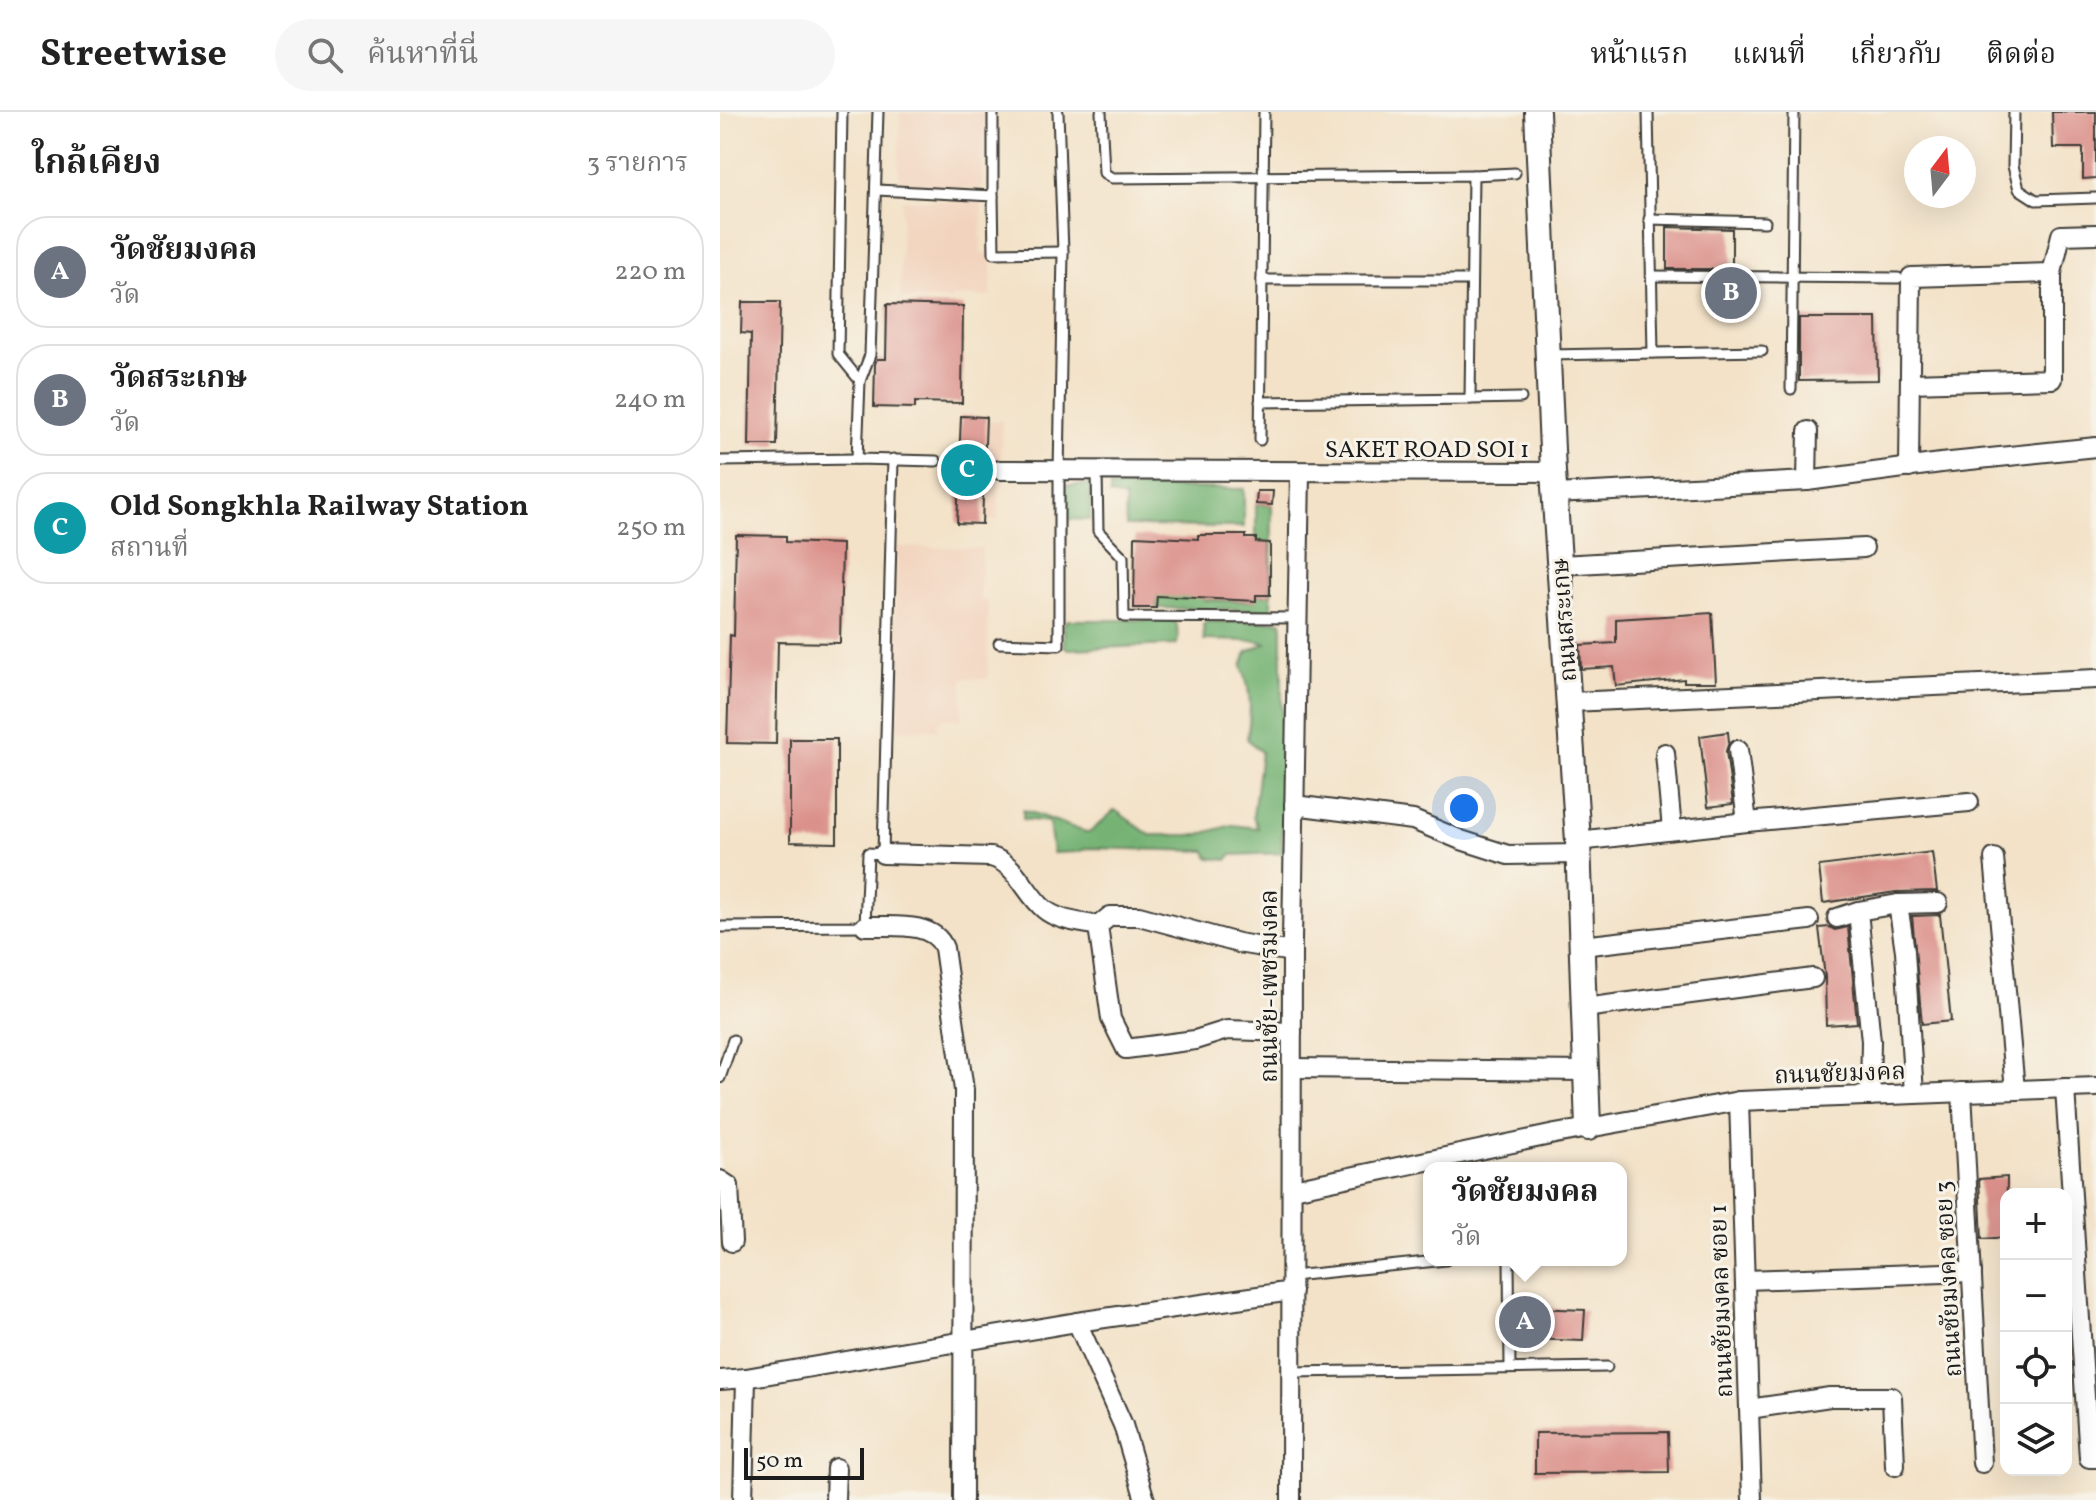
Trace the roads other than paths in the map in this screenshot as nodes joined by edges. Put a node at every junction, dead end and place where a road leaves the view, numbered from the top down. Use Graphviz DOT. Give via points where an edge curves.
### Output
graph roads {
  1 [pos="842,112"];
  2 [pos="878,112"];
  3 [pos="993,112"];
  4 [pos="1058,112"];
  5 [pos="1101,112"];
  6 [pos="1264,112"];
  7 [pos="1537,112"];
  8 [pos="1648,112"];
  9 [pos="1794,112"];
  10 [pos="2014,112"];
  11 [pos="1515,173"];
  12 [pos="1473,175"];
  13 [pos="1263,177"];
  14 [pos="877,190"];
  15 [pos="993,196"];
  16 [pos="2096,198"];
  17 [pos="1649,219"];
  18 [pos="1765,222"];
  19 [pos="2096,234"];
  20 [pos="1063,252"];
  21 [pos="2052,273"];
  22 [pos="1651,276"];
  23 [pos="1792,277"];
  24 [pos="1898,278"];
  25 [pos="1262,280"];
  26 [pos="1470,280"];
  27 [pos="1762,351"];
  28 [pos="1653,353"];
  29 [pos="1549,355"];
  30 [pos="860,381"];
  31 [pos="1910,383"];
  32 [pos="1791,389"];
  33 [pos="1521,398"];
  34 [pos="1470,399"];
  35 [pos="1260,402"];
  36 [pos="1808,431"];
  37 [pos="1260,440"];
  38 [pos="2096,447"];
  39 [pos="857,459"];
  40 [pos="893,459"];
  41 [pos="720,461"];
  42 [pos="936,461"];
  43 [pos="1909,468"];
  44 [pos="1000,470"];
  45 [pos="1059,472"];
  46 [pos="1097,472"];
  47 [pos="1300,473"];
  48 [pos="1807,481"];
  49 [pos="1554,483"];
  50 [pos="1864,548"];
  51 [pos="1560,565"];
  52 [pos="1298,618"];
  53 [pos="999,643"];
  54 [pos="2096,679"];
  55 [pos="2096,685"];
  56 [pos="1570,702"];
  57 [pos="1738,750"];
  58 [pos="1665,753"];
  59 [pos="1969,802"];
  60 [pos="1294,805"];
  61 [pos="1747,822"];
  62 [pos="1672,830"];
  63 [pos="1578,847"];
  64 [pos="883,854"];
  65 [pos="1994,858"];
  66 [pos="1938,903"];
  67 [pos="1898,904"];
  68 [pos="1858,911"];
  69 [pos="1837,918"];
  70 [pos="1809,920"];
  71 [pos="865,926"];
  72 [pos="1098,926"];
  73 [pos="720,927"];
  74 [pos="1582,946"];
  75 [pos="1292,952"];
  76 [pos="1813,978"];
  77 [pos="1584,1008"];
  78 [pos="1292,1032"];
  79 [pos="733,1040"];
  80 [pos="1292,1068"];
  81 [pos="1586,1071"];
  82 [pos="720,1078"];
  83 [pos="2096,1087"];
  84 [pos="2065,1088"];
  85 [pos="2015,1090"];
  86 [pos="1962,1092"];
  87 [pos="1914,1094"];
  88 [pos="1870,1096"];
  89 [pos="1739,1101"];
  90 [pos="1588,1128"];
  91 [pos="1423,1162"];
  92 [pos="1424,1162"];
  93 [pos="720,1180"];
  94 [pos="1293,1189"];
  95 [pos="732,1242"];
  96 [pos="1423,1264"];
  97 [pos="1509,1266"];
  98 [pos="1972,1272"];
  99 [pos="1745,1280"];
  100 [pos="1292,1284"];
  101 [pos="1077,1322"];
  102 [pos="963,1341"];
  103 [pos="1510,1367"];
  104 [pos="1607,1367"];
  105 [pos="1290,1372"];
  106 [pos="746,1378"];
  107 [pos="720,1380"];
  108 [pos="1749,1409"];
  109 [pos="2092,1458"];
  110 [pos="1982,1463"];
  111 [pos="1895,1466"];
  112 [pos="836,1468"];
  113 [pos="743,1500"];
  114 [pos="835,1500"];
  115 [pos="963,1500"];
  116 [pos="1145,1500"];
  117 [pos="1291,1500"];
  118 [pos="1752,1500"];
  1 -- 30 [label="lane" via="838,354"];
  2 -- 14 [label="lane"];
  3 -- 15 [label="lane"];
  4 -- 20 [label="lane"];
  5 -- 13 [label="lane" via="1107,176"];
  6 -- 13 [label="lane"];
  7 -- 29 [label="street, ถนนสระเกษ"];
  8 -- 17 [label="lane"];
  9 -- 23 [label="lane"];
  10 -- 16 [label="lane" via="2013,166 2019,189 2036,200"];
  11 -- 12 [label="lane"];
  12 -- 13 [label="lane"];
  12 -- 26 [label="lane"];
  13 -- 25 [label="lane"];
  14 -- 15 [label="lane"];
  14 -- 30 [label="lane" via="870,355"];
  15 -- 20 [label="lane" via="994,253"];
  17 -- 18 [label="lane"];
  17 -- 22 [label="lane"];
  19 -- 21 [label="street" via="2061,235"];
  20 -- 45 [label="lane"];
  21 -- 31 [label="street" via="1911,277"];
  21 -- 31 [label="street" via="2052,379"];
  22 -- 23 [label="lane"];
  22 -- 28 [label="lane"];
  23 -- 24 [label="lane"];
  23 -- 32 [label="lane"];
  25 -- 26 [label="lane"];
  25 -- 35 [label="lane"];
  26 -- 34 [label="lane"];
  27 -- 28 [label="lane"];
  28 -- 29 [label="lane"];
  29 -- 49 [label="street, ถนนสระเกษ"];
  30 -- 39 [label="lane"];
  31 -- 43 [label="street"];
  33 -- 34 [label="lane"];
  34 -- 35 [label="lane"];
  35 -- 37 [label="lane"];
  36 -- 48 [label="street"];
  38 -- 43 [label="street, SAKET ROAD SOI 1"];
  39 -- 40 [label="lane"];
  39 -- 41 [label="lane"];
  40 -- 42 [label="lane"];
  40 -- 64 [label="lane"];
  43 -- 48 [label="street, SAKET ROAD SOI 1"];
  44 -- 45 [label="street, SAKET ROAD SOI 1"];
  45 -- 46 [label="street, SAKET ROAD SOI 1"];
  45 -- 53 [label="lane" via="1059,645"];
  46 -- 47 [label="street, SAKET ROAD SOI 1"];
  46 -- 52 [label="lane" via="1098,531 1123,557 1124,617"];
  47 -- 49 [label="street, SAKET ROAD SOI 1"];
  47 -- 52 [label="street, ถนนชัย-เพชรมงคล"];
  48 -- 49 [label="street, SAKET ROAD SOI 1"];
  49 -- 51 [label="street, ถนนสระเกษ"];
  50 -- 51 [label="street"];
  51 -- 56 [label="street, ถนนสระเกษ"];
  52 -- 60 [label="street, ถนนชัย-เพชรมงคล"];
  54 -- 55 [label="street"];
  54 -- 56 [label="street"];
  56 -- 63 [label="street, ถนนสระเกษ"];
  57 -- 61 [label="street"];
  58 -- 62 [label="street"];
  59 -- 61 [label="street"];
  60 -- 63 [label="street" via="1413,820 1508,855 1542,856"];
  60 -- 75 [label="street, ถนนชัย-เพชรมงคล"];
  61 -- 62 [label="street"];
  62 -- 63 [label="street"];
  63 -- 74 [label="street, ถนนสระเกษ"];
  64 -- 71 [label="lane" via="868,853"];
  64 -- 72 [label="street" via="1000,859 1046,911"];
  65 -- 85 [label="street"];
  66 -- 67 [label="street"];
  67 -- 68 [label="street"];
  67 -- 87 [label="street"];
  68 -- 69 [label="street"];
  68 -- 88 [label="street" via="1871,1041"];
  70 -- 74 [label="street"];
  71 -- 73 [label="lane"];
  71 -- 102 [label="street" via="929,931 944,948 964,1090"];
  72 -- 75 [label="street" via="1110,916 1139,916"];
  72 -- 78 [label="street" via="1111,1019 1126,1049 1227,1030"];
  74 -- 77 [label="street, ถนนสระเกษ"];
  75 -- 78 [label="street, ถนนชัย-เพชรมงคล"];
  76 -- 77 [label="street"];
  77 -- 81 [label="street, ถนนสระเกษ"];
  78 -- 80 [label="street, ถนนชัย-เพชรมงคล"];
  79 -- 82 [label="lane"];
  80 -- 81 [label="street"];
  80 -- 94 [label="street, ถนนชัย-เพชรมงคล"];
  81 -- 90 [label="street, ถนนสระเกษ"];
  83 -- 84 [label="street, ถนนชัยมงคล"];
  84 -- 85 [label="street, ถนนชัยมงคล"];
  84 -- 109 [label="street"];
  85 -- 86 [label="street, ถนนชัยมงคล"];
  86 -- 87 [label="street, ถนนชัยมงคล"];
  86 -- 98 [label="street, ถนนชัยมงคล ซอย 3"];
  87 -- 88 [label="street, ถนนชัยมงคล"];
  88 -- 89 [label="street, ถนนชัยมงคล"];
  89 -- 90 [label="street, ถนนชัยมงคล"];
  89 -- 99 [label="street, ถนนชัยมงคล ซอย 1"];
  90 -- 92 [label="street, ถนนชัยมงคล"];
  91 -- 94 [label="street, ถนนชัยมงคล"];
  93 -- 95 [label="street" via="729,1186"];
  94 -- 100 [label="street, ถนนชัย-เพชรมงคล"];
  96 -- 100 [label="lane"];
  97 -- 103 [label="lane"];
  98 -- 99 [label="street"];
  98 -- 110 [label="street, ถนนชัยมงคล ซอย 3"];
  99 -- 108 [label="street, ถนนชัยมงคล ซอย 1"];
  100 -- 101 [label="street"];
  100 -- 105 [label="street, ถนนชัย-เพชรมงคล"];
  101 -- 102 [label="street"];
  101 -- 116 [label="street" via="1123,1425"];
  102 -- 106 [label="street"];
  102 -- 115 [label="street"];
  103 -- 104 [label="lane"];
  103 -- 105 [label="lane"];
  105 -- 117 [label="street, ถนนชัย-เพชรมงคล"];
  106 -- 107 [label="street"];
  106 -- 113 [label="street"];
  108 -- 111 [label="street" via="1830,1397 1892,1397"];
  108 -- 118 [label="street, ถนนชัยมงคล ซอย 1"];
  112 -- 114 [label="street"];
}
